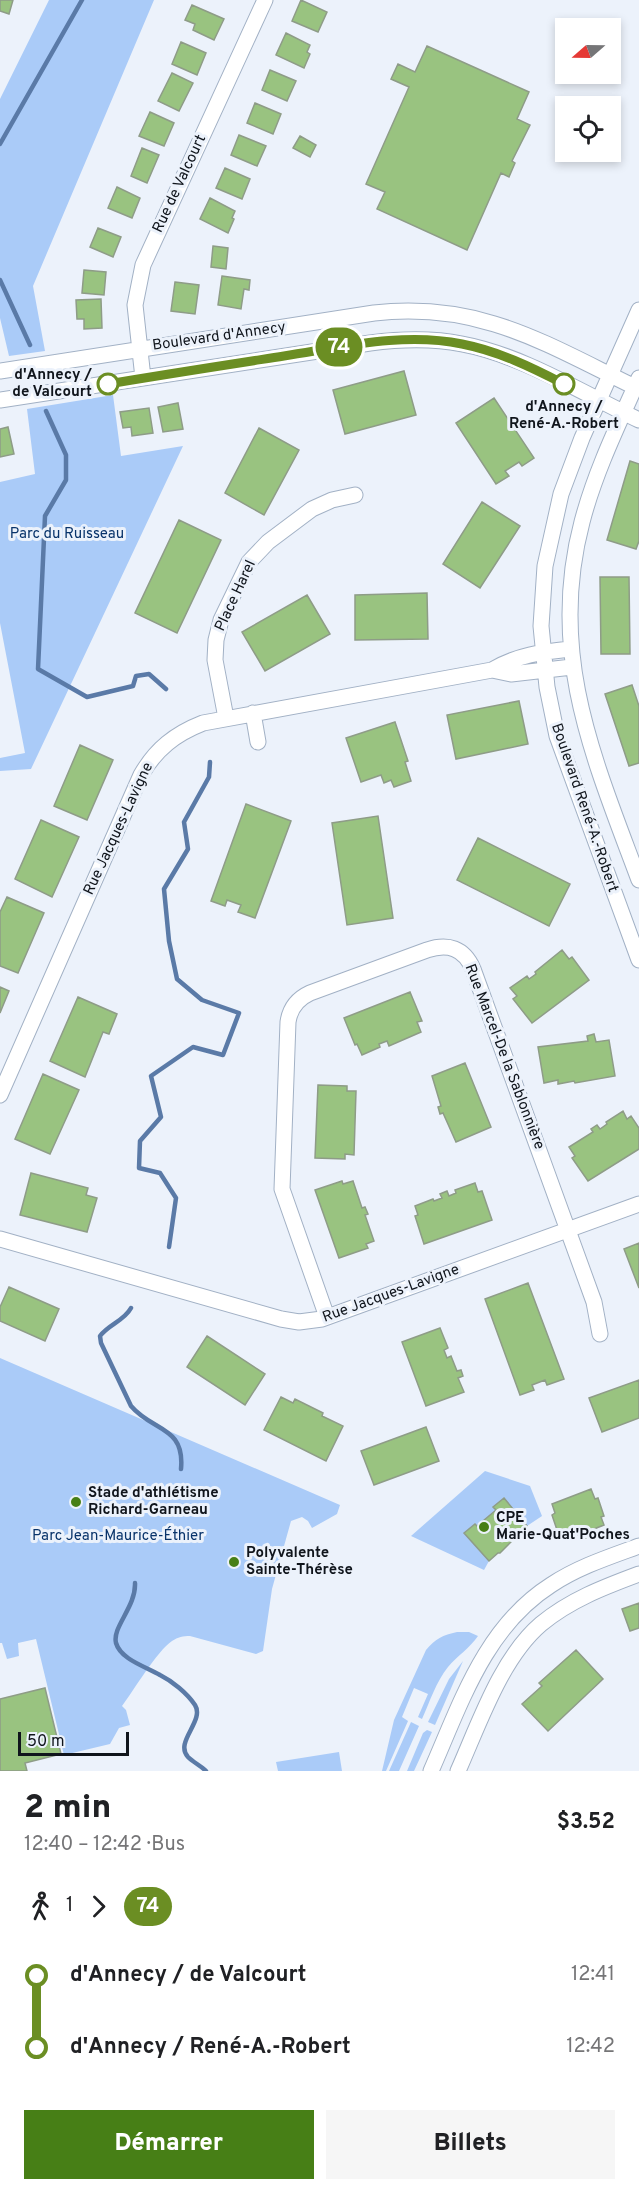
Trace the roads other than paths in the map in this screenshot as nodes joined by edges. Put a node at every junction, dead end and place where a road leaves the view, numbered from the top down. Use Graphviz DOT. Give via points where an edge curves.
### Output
graph roads {
  1 [pos="265,0"];
  2 [pos="639,310"];
  3 [pos="139,349"];
  4 [pos="0,371"];
  5 [pos="610,376"];
  6 [pos="143,378"];
  7 [pos="638,384"];
  8 [pos="0,400"];
  9 [pos="599,401"];
  10 [pos="624,413"];
  11 [pos="639,420"];
  12 [pos="355,495"];
  13 [pos="570,649"];
  14 [pos="542,652"];
  15 [pos="572,667"];
  16 [pos="492,670"];
  17 [pos="544,670"];
  18 [pos="253,713"];
  19 [pos="226,718"];
  20 [pos="258,742"];
  21 [pos="639,880"];
  22 [pos="639,960"];
  23 [pos="0,1095"];
  24 [pos="639,1204"];
  25 [pos="569,1230"];
  26 [pos="0,1239"];
  27 [pos="327,1317"];
  28 [pos="600,1334"];
  29 [pos="639,1546"];
  30 [pos="639,1574"];
  31 [pos="431,1771"];
  32 [pos="458,1771"];
  1 -- 3 [label="street, Rue de Valcourt" via="143,265 135,305"];
  2 -- 5 [label="street, Boulevard René-A.-Robert"];
  3 -- 4 [label="street, Boulevard d'Annecy"];
  3 -- 5 [label="street, Boulevard d'Annecy" via="374,313 428,311 503,325"];
  3 -- 6 [label="street, Rue de Valcourt"];
  5 -- 7 [label="street, Boulevard d'Annecy"];
  5 -- 9 [label="street, Boulevard René-A.-Robert"];
  6 -- 8 [label="street, Boulevard d'Annecy"];
  6 -- 9 [label="street, Boulevard d'Annecy" via="370,343 425,340 462,344 504,356"];
  7 -- 10 [label="street, Boulevard René-A.-Robert"];
  9 -- 10 [label="street, Boulevard d'Annecy"];
  9 -- 14 [label="street, Boulevard René-A.-Robert" via="567,476 553,524 543,581"];
  10 -- 11 [label="street, Boulevard d'Annecy"];
  10 -- 13 [label="street, Boulevard René-A.-Robert" via="581,524 571,581"];
  12 -- 19 [label="street, Place Harel" via="312,509 268,542 249,562 221,620 216,640 215,660"];
  13 -- 14 [label="street, Rue Jacques-Lavigne"];
  13 -- 15 [label="street, Boulevard René-A.-Robert"];
  14 -- 16 [label="street, Rue Jacques-Lavigne" via="509,660"];
  14 -- 17 [label="street, Boulevard René-A.-Robert"];
  15 -- 17 [label="street, Rue Jacques-Lavigne"];
  15 -- 21 [label="street, Boulevard René-A.-Robert" via="593,756"];
  16 -- 17 [label="street, Rue Jacques-Lavigne" via="511,674"];
  16 -- 18 [label="street, Rue Jacques-Lavigne"];
  17 -- 22 [label="street, Boulevard René-A.-Robert" via="562,750"];
  18 -- 19 [label="street, Rue Jacques-Lavigne"];
  18 -- 20 [label="street"];
  19 -- 23 [label="street, Rue Jacques-Lavigne" via="202,723 171,739 141,775"];
  24 -- 25 [label="street, Rue Jacques-Lavigne"];
  25 -- 27 [label="street, Rue Jacques-Lavigne"];
  25 -- 27 [label="street, Rue Marcel-De la Sablonnière" via="469,962 451,947 427,950 304,995 289,1016 282,1189"];
  25 -- 28 [label="street, Rue Marcel-De la Sablonnière" via="597,1310"];
  26 -- 27 [label="street, Rue Jacques-Lavigne" via="281,1319 307,1322"];
  29 -- 31 [label="street" via="561,1579 510,1620 488,1648 472,1678"];
  30 -- 32 [label="street" via="582,1597 531,1633 501,1678"];
}
